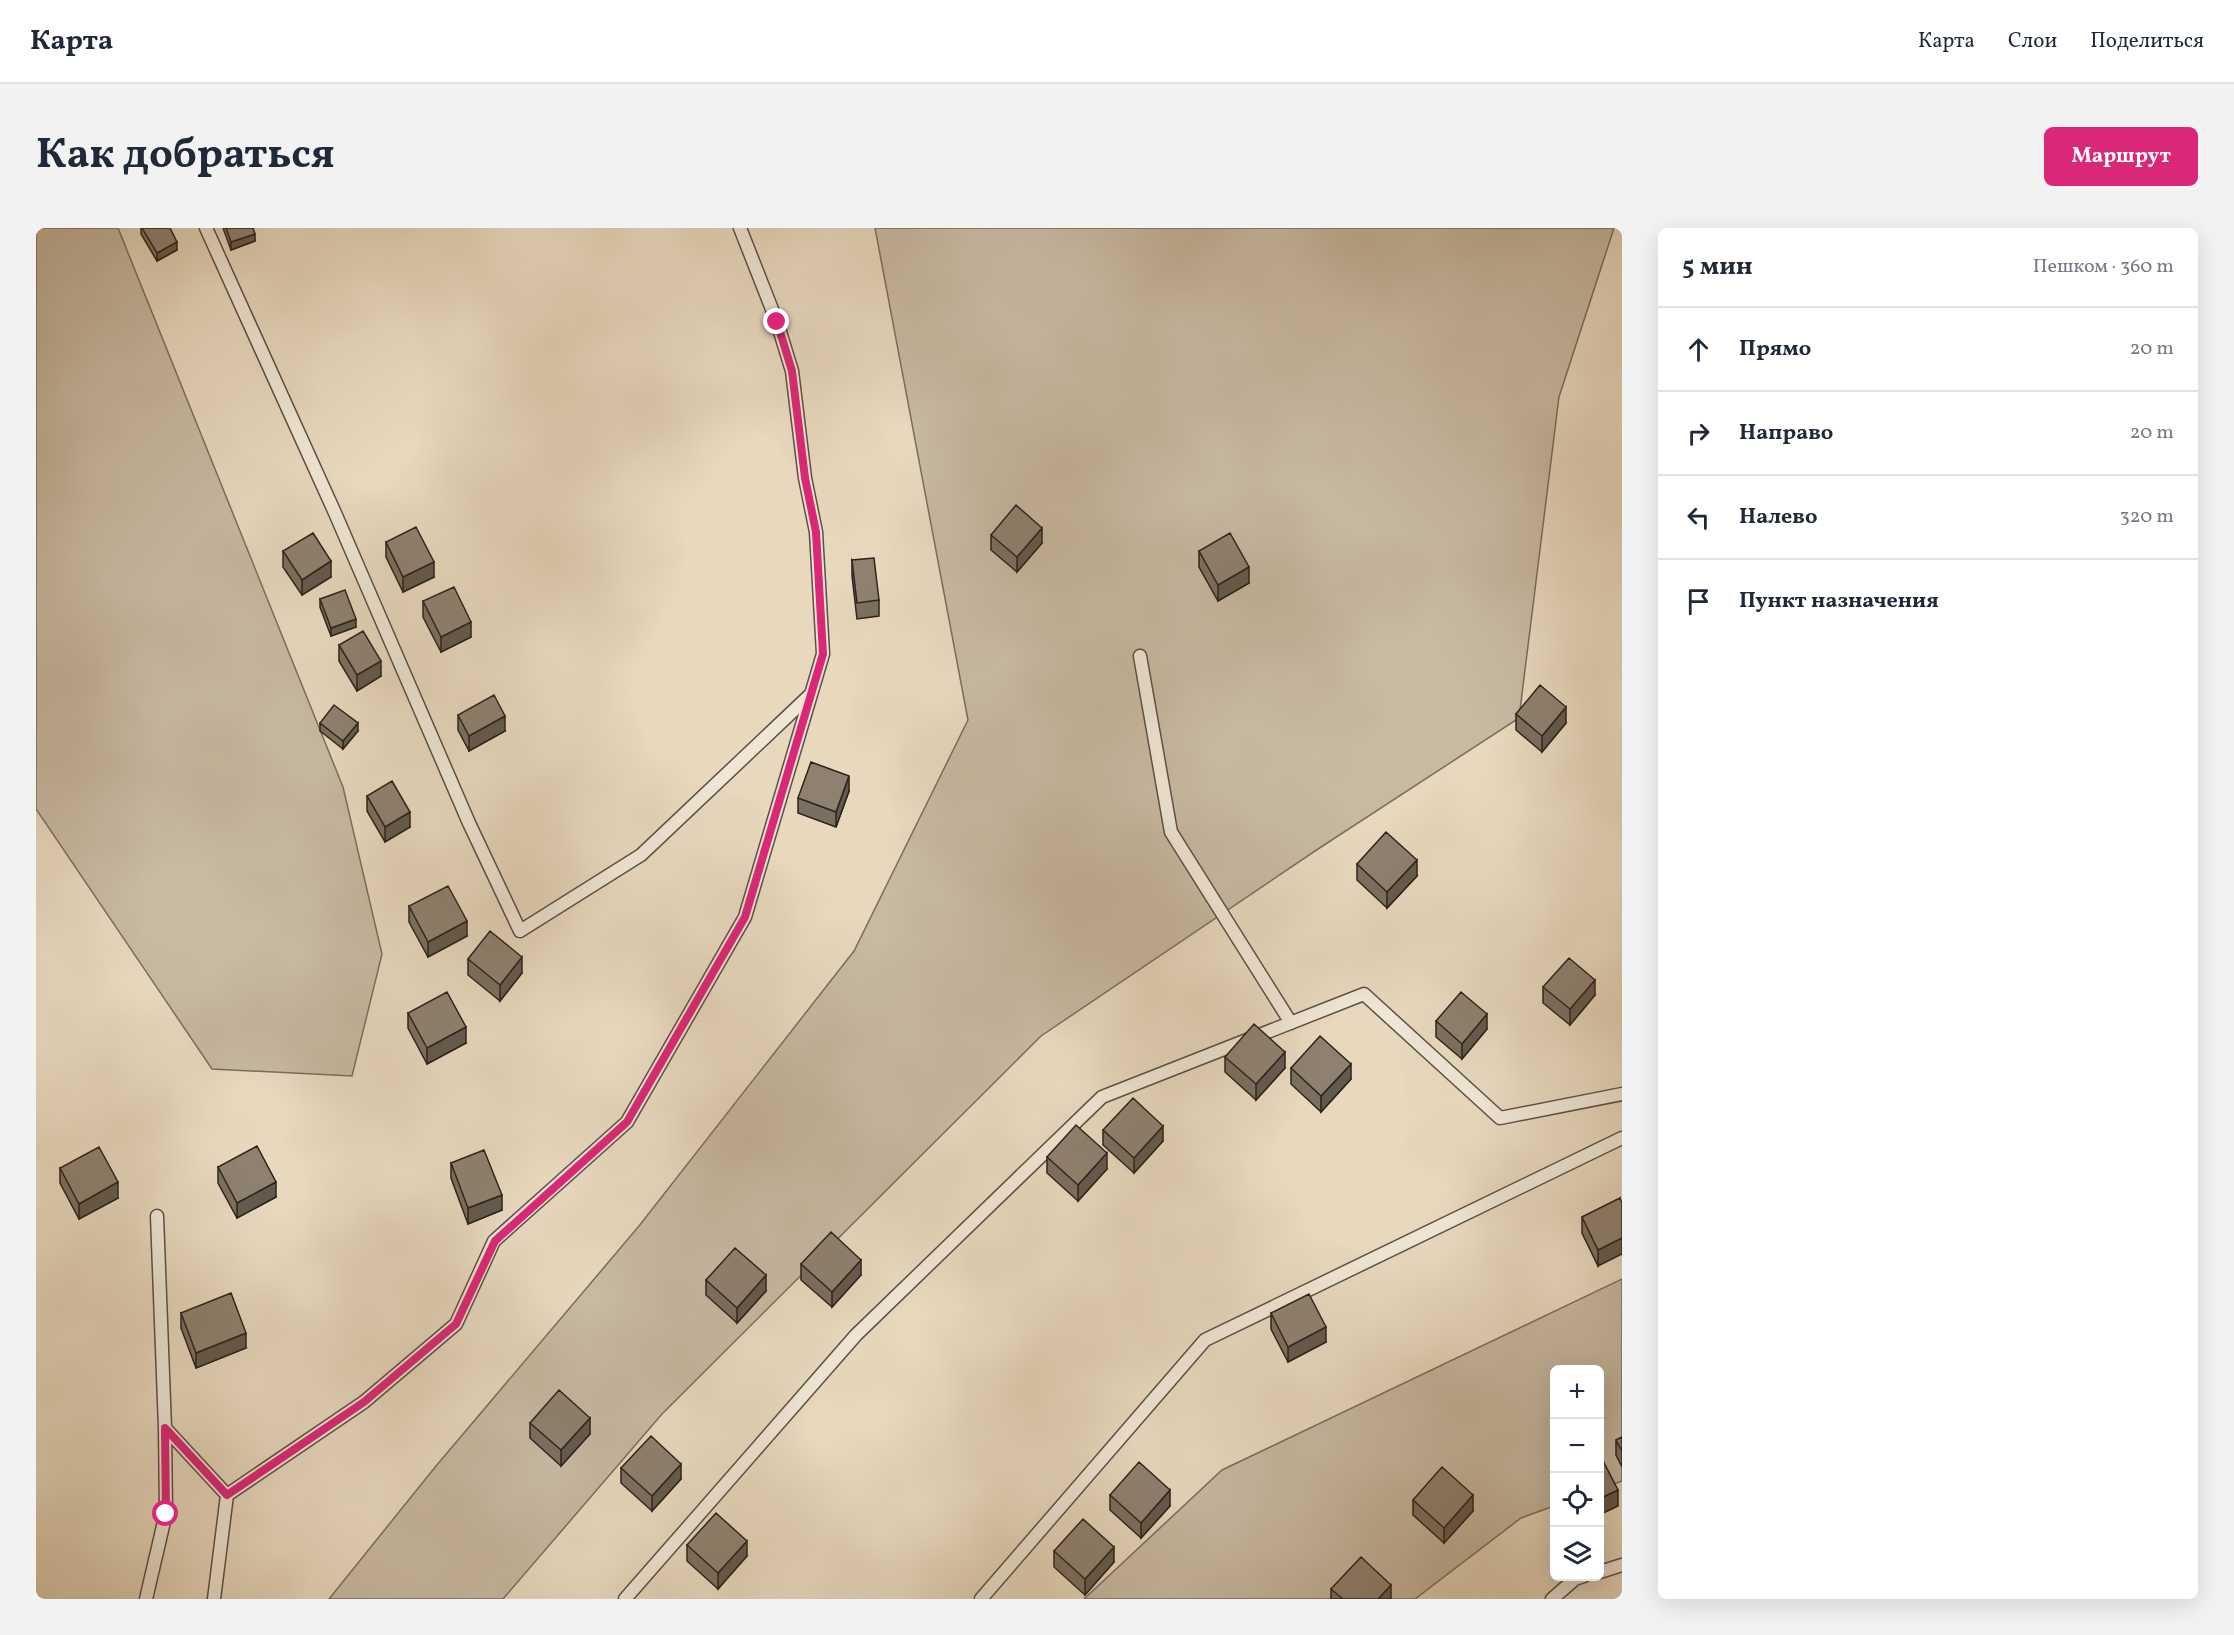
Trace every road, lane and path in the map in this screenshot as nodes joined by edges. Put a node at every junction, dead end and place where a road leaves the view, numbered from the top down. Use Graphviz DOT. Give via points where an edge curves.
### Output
graph roads {
  1 [pos="206,228"];
  2 [pos="740,228"];
  3 [pos="1140,656"];
  4 [pos="812,693"];
  5 [pos="1291,1023"];
  6 [pos="1622,1094"];
  7 [pos="1622,1138"];
  8 [pos="157,1216"];
  9 [pos="165,1428"];
  10 [pos="227,1495"];
  11 [pos="1622,1565"];
  12 [pos="1604,1570"];
  13 [pos="1573,1581"];
  14 [pos="146,1599"];
  15 [pos="214,1599"];
  16 [pos="626,1599"];
  17 [pos="981,1599"];
  18 [pos="1552,1599"];
  1 -- 4 [label="lane" via="520,932 641,855"];
  2 -- 4 [label="lane" via="792,371 818,563 823,654"];
  3 -- 5 [label="lane" via="1171,832"];
  4 -- 10 [label="lane" via="745,917 627,1122 495,1241 456,1324 364,1402"];
  5 -- 6 [label="lane" via="1364,994 1500,1118"];
  5 -- 16 [label="lane" via="1102,1097 856,1335"];
  7 -- 17 [label="lane" via="1205,1340"];
  8 -- 9 [label="lane"];
  9 -- 10 [label="lane"];
  9 -- 14 [label="lane" via="166,1514"];
  10 -- 15 [label="lane"];
  11 -- 12 [label="lane"];
  13 -- 18 [label="lane"];
}
